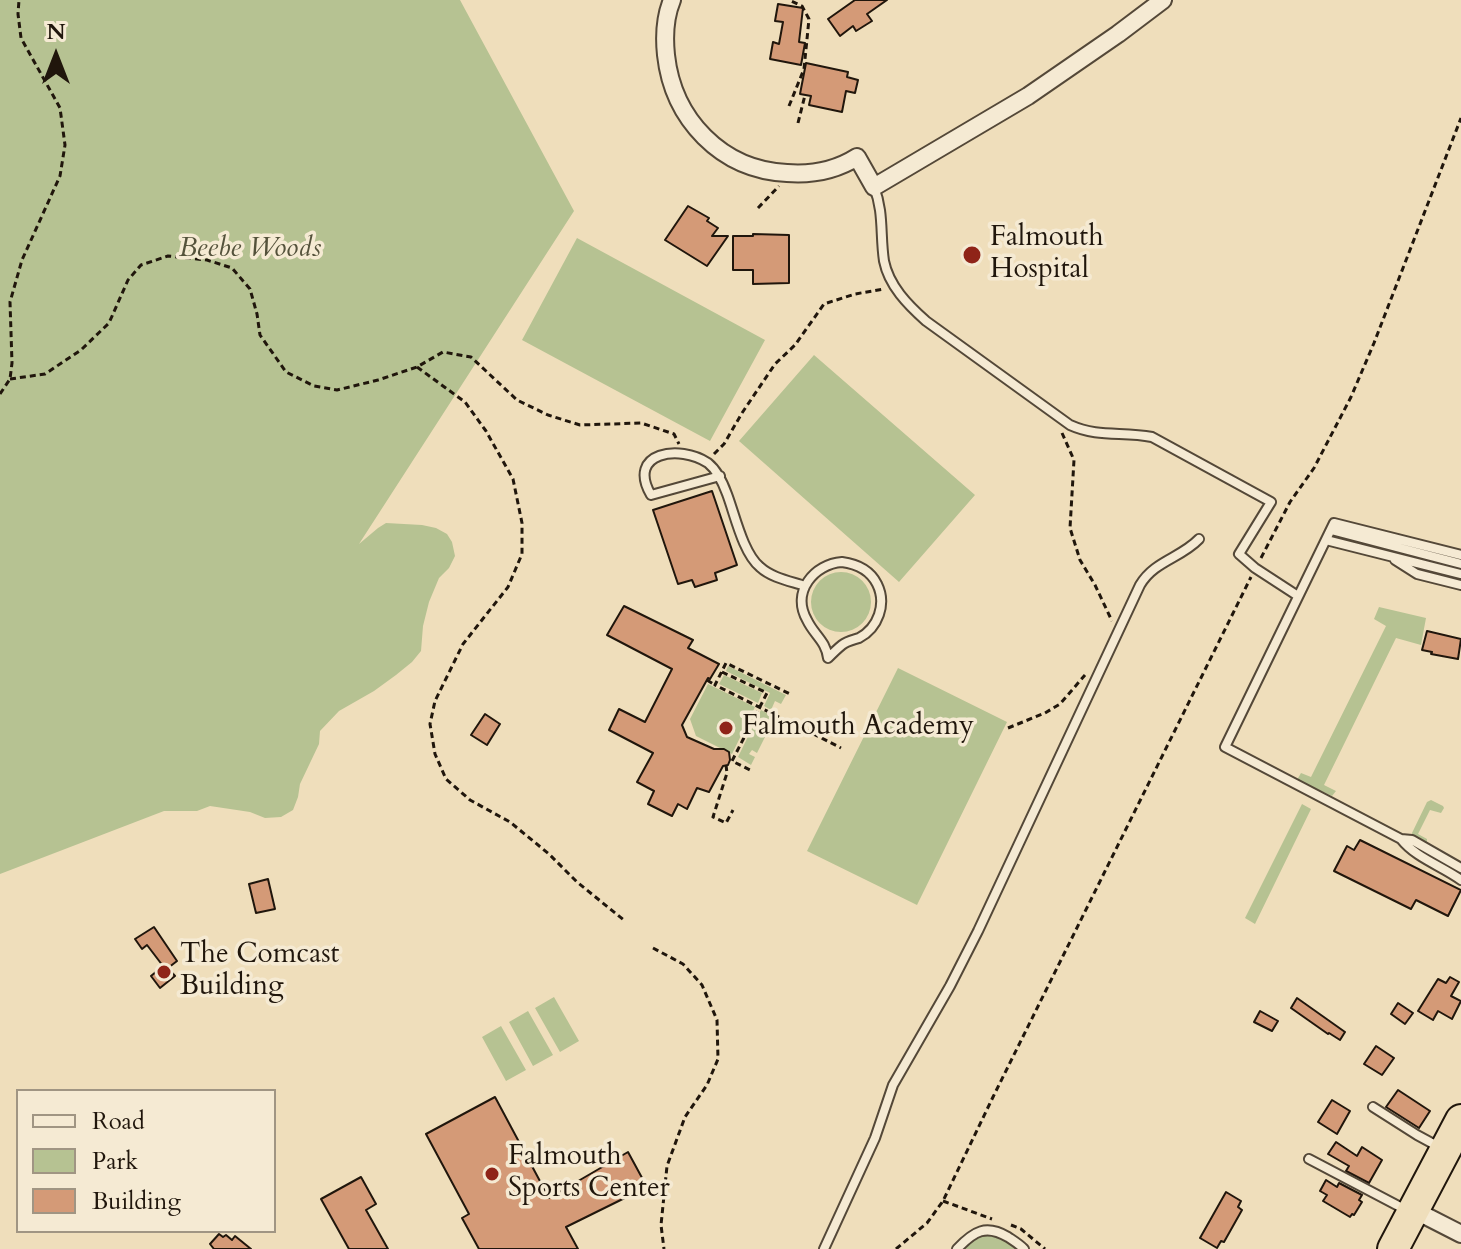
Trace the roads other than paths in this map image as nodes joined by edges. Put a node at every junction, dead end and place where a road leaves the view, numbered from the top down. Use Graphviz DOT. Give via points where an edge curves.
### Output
graph roads {
  1 [pos="672,0"];
  2 [pos="1163,0"];
  3 [pos="874,187"];
  4 [pos="720,476"];
  5 [pos="1332,526"];
  6 [pos="1199,539"];
  7 [pos="1326,540"];
  8 [pos="1461,555"];
  9 [pos="1390,556"];
  10 [pos="1461,564"];
  11 [pos="1461,574"];
  12 [pos="1461,585"];
  13 [pos="805,586"];
  14 [pos="1298,596"];
  15 [pos="1401,839"];
  16 [pos="1461,868"];
  17 [pos="1461,880"];
  18 [pos="1373,1107"];
  19 [pos="1461,1120"];
  20 [pos="1445,1150"];
  21 [pos="1309,1159"];
  22 [pos="1413,1211"];
  23 [pos="1461,1234"];
  24 [pos="824,1249"];
  25 [pos="957,1249"];
  26 [pos="1024,1249"];
  27 [pos="1393,1249"];
  1 -- 3 [label="street" via="666,23 668,71 683,109 717,150 752,168 801,174 829,170 857,157"];
  2 -- 3 [label="street" via="1028,96"];
  3 -- 14 [label="lane" via="881,206 885,264 910,307 1070,425 1085,432 1152,437 1271,502 1239,554"];
  4 -- 4 [label="lane" via="706,462 685,454 659,454 651,459 644,478 651,495"];
  4 -- 13 [label="lane" via="749,555 769,574"];
  5 -- 7 [label="lane"];
  5 -- 8 [label="lane"];
  5 -- 10 [label="lane"];
  6 -- 24 [label="lane" via="1164,561 1140,585 978,931 893,1085"];
  7 -- 9 [label="lane"];
  7 -- 14 [label="lane"];
  9 -- 11 [label="lane"];
  9 -- 12 [label="lane" via="1412,572"];
  13 -- 13 [label="lane" via="804,615 827,648 828,658 868,632 880,613 879,587 858,565 827,565"];
  14 -- 15 [label="lane" via="1225,747"];
  15 -- 16 [label="lane"];
  15 -- 17 [label="lane"];
  18 -- 20 [label="lane"];
  19 -- 20 [label="highway"];
  20 -- 22 [label="highway"];
  21 -- 22 [label="lane"];
  22 -- 23 [label="street"];
  22 -- 27 [label="highway"];
  25 -- 26 [label="lane" via="978,1232 994,1229"];
}
